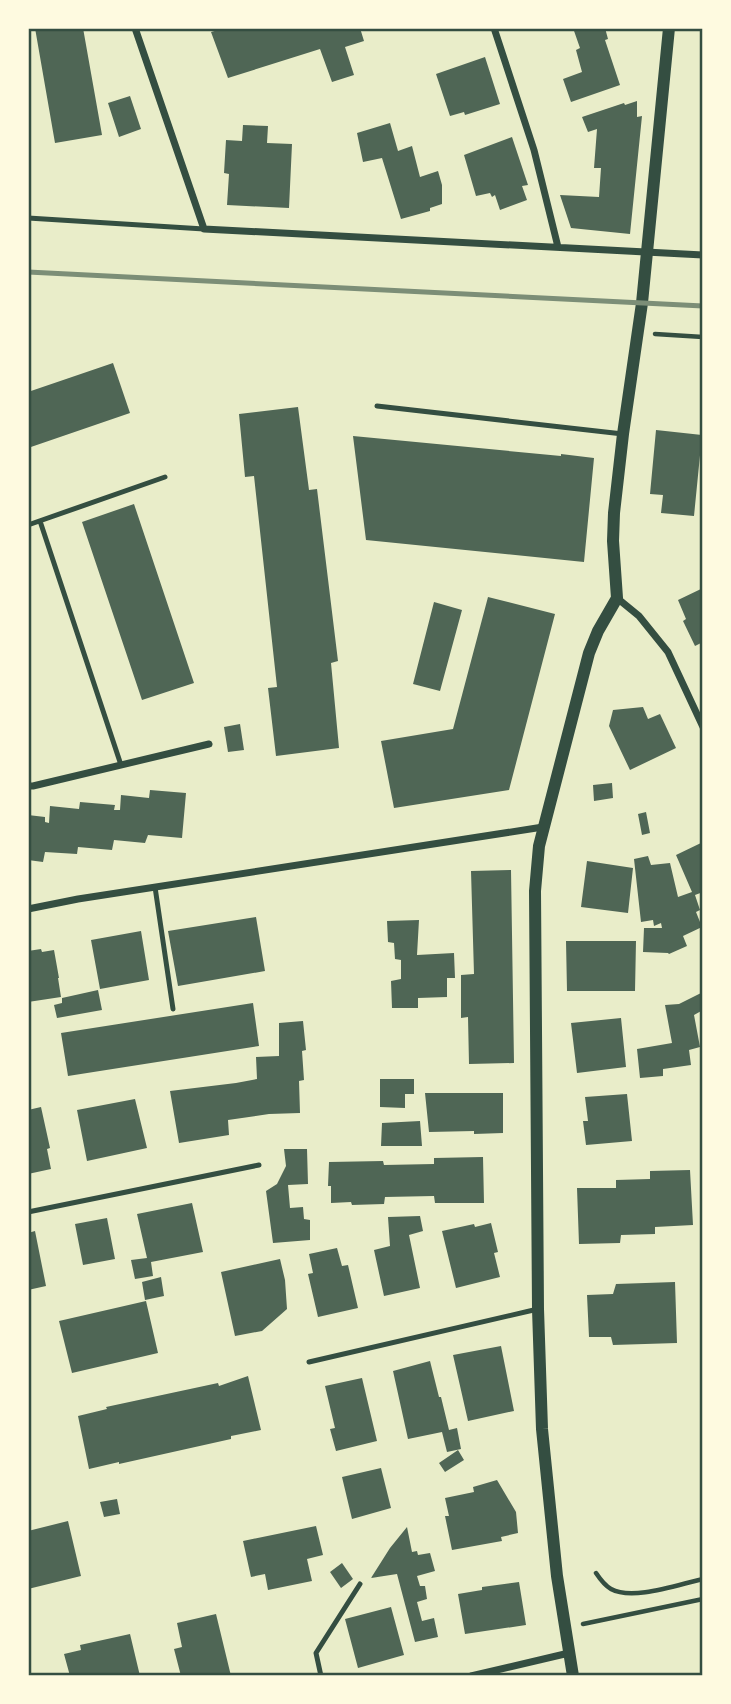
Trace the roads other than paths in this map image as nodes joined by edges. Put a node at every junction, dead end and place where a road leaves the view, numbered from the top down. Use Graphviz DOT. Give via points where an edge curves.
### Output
graph roads {
  1 [pos="135,28"];
  2 [pos="494,28"];
  3 [pos="669,28"];
  4 [pos="28,218"];
  5 [pos="204,229"];
  6 [pos="558,247"];
  7 [pos="648,253"];
  8 [pos="703,255"];
  9 [pos="377,406"];
  10 [pos="623,435"];
  11 [pos="165,477"];
  12 [pos="40,521"];
  13 [pos="28,525"];
  14 [pos="618,598"];
  15 [pos="703,727"];
  16 [pos="209,744"];
  17 [pos="121,765"];
  18 [pos="28,786"];
  19 [pos="543,827"];
  20 [pos="155,887"];
  21 [pos="28,909"];
  22 [pos="173,1009"];
  23 [pos="259,1165"];
  24 [pos="28,1212"];
  25 [pos="538,1309"];
  26 [pos="309,1362"];
  27 [pos="360,1584"];
  28 [pos="569,1653"];
  29 [pos="321,1676"];
  30 [pos="471,1676"];
  31 [pos="573,1676"];
  1 -- 5 [label="street"];
  2 -- 6 [label="street" via="534,150"];
  3 -- 7 [label="street"];
  4 -- 5 [label="lane"];
  5 -- 6 [label="street"];
  6 -- 7 [label="street"];
  7 -- 8 [label="street"];
  7 -- 10 [label="street"];
  9 -- 10 [label="lane"];
  10 -- 14 [label="street" via="613,541"];
  11 -- 12 [label="lane"];
  12 -- 13 [label="lane"];
  12 -- 17 [label="lane"];
  14 -- 15 [label="street" via="668,652"];
  14 -- 19 [label="street" via="589,653"];
  16 -- 17 [label="street"];
  17 -- 18 [label="street"];
  19 -- 20 [label="street"];
  19 -- 25 [label="street" via="535,891"];
  20 -- 21 [label="street"];
  20 -- 22 [label="lane"];
  23 -- 24 [label="lane"];
  25 -- 26 [label="lane"];
  25 -- 28 [label="street" via="544,1452"];
  27 -- 29 [label="lane" via="316,1653"];
  28 -- 30 [label="street"];
  28 -- 31 [label="street"];
}
